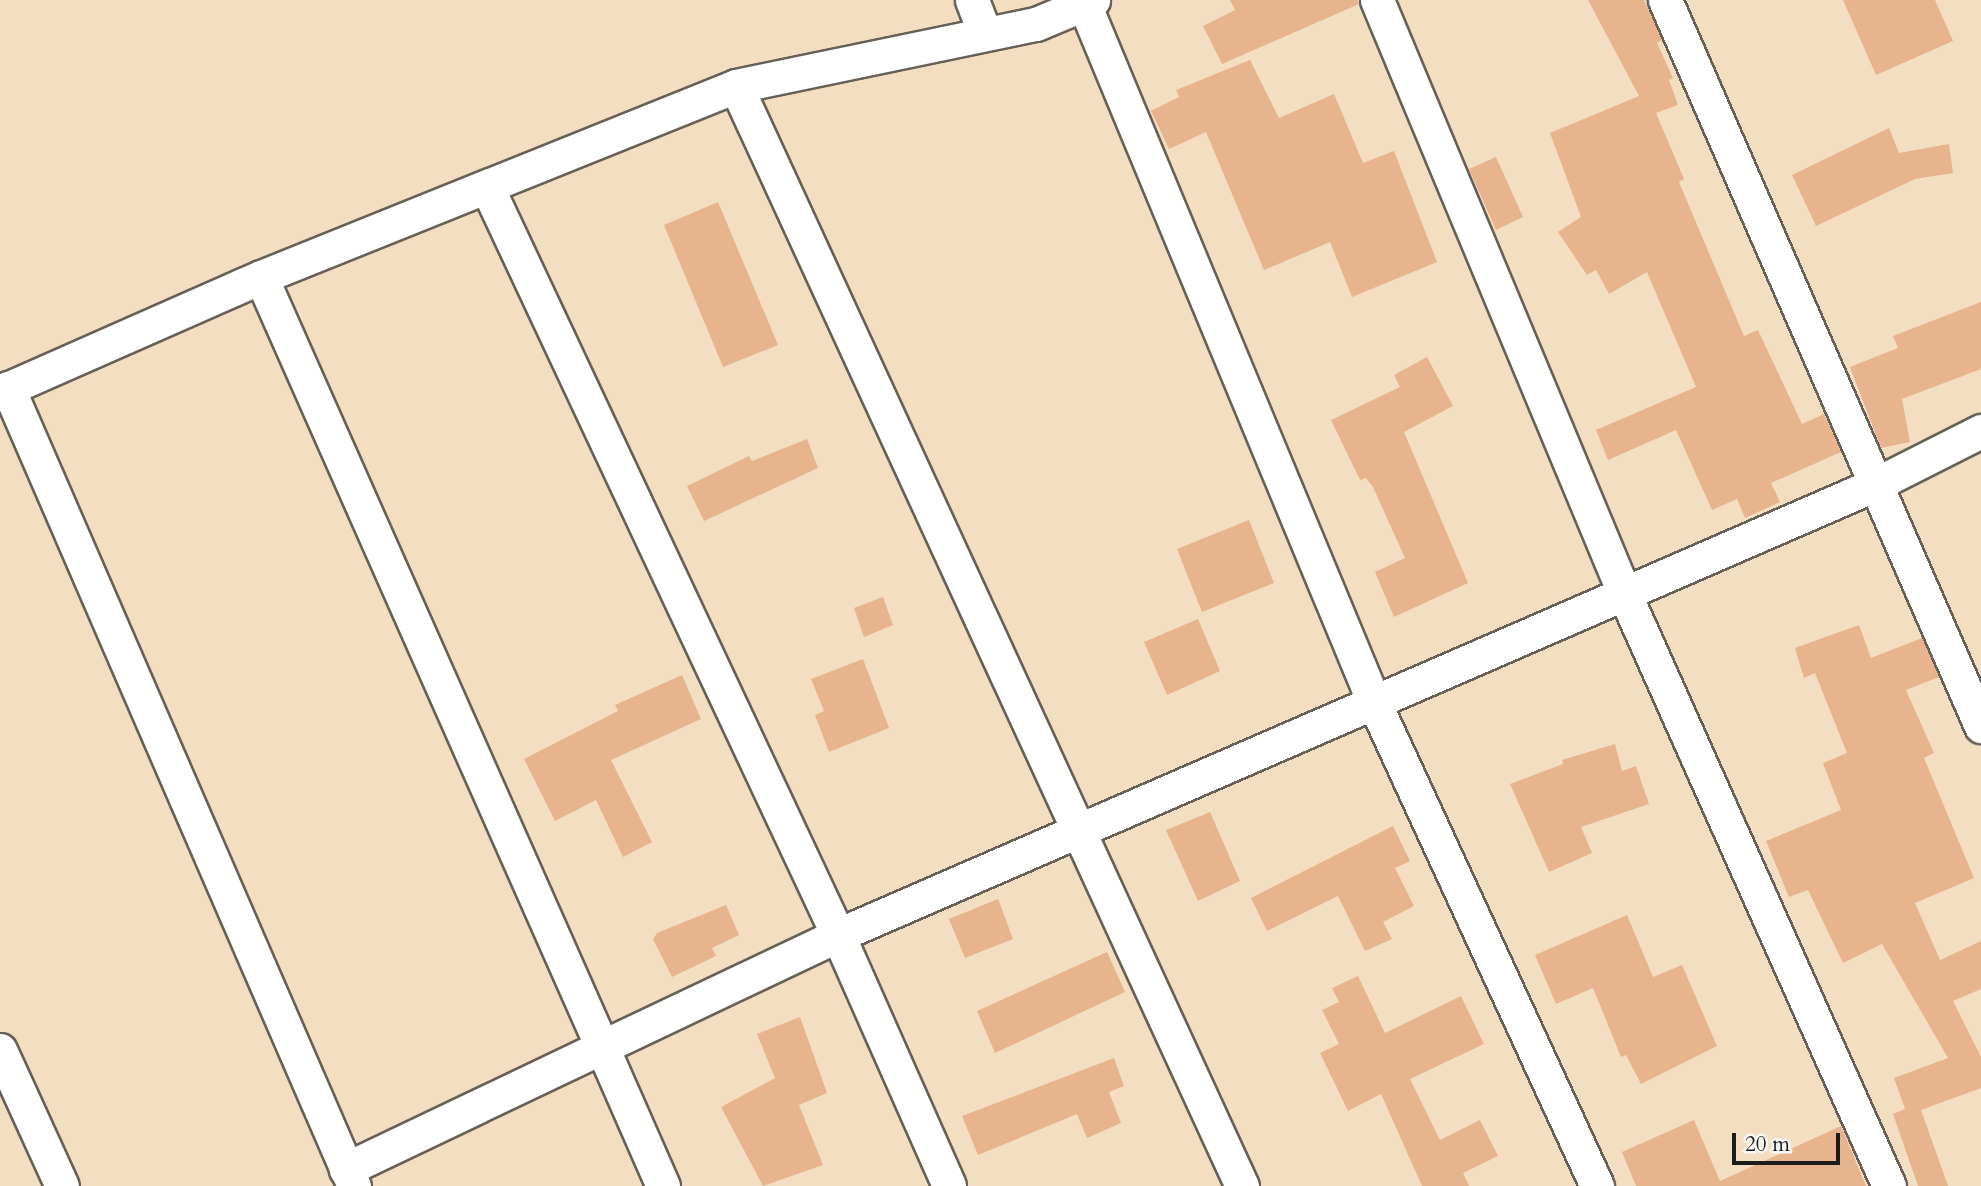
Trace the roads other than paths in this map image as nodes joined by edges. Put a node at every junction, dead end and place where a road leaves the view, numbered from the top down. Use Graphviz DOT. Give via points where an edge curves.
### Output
graph roads {
  1 [pos="972,0"];
  2 [pos="1377,0"];
  3 [pos="1665,0"];
  4 [pos="1089,3"];
  5 [pos="984,32"];
  6 [pos="736,86"];
  7 [pos="488,189"];
  8 [pos="261,277"];
  9 [pos="4,390"];
  10 [pos="1981,431"];
  11 [pos="1874,485"];
  12 [pos="1625,595"];
  13 [pos="1373,700"];
  14 [pos="1981,726"];
  15 [pos="1082,832"];
  16 [pos="838,935"];
  17 [pos="602,1047"];
  18 [pos="0,1050"];
  19 [pos="12,1110"];
  20 [pos="350,1178"];
  21 [pos="62,1186"];
  22 [pos="663,1186"];
  23 [pos="949,1186"];
  24 [pos="1242,1186"];
  25 [pos="1597,1186"];
  26 [pos="1889,1186"];
  1 -- 5 [label="street"];
  2 -- 12 [label="street"];
  3 -- 11 [label="street"];
  4 -- 5 [label="street" via="1036,24"];
  4 -- 13 [label="street"];
  5 -- 6 [label="street"];
  6 -- 7 [label="street"];
  6 -- 15 [label="street"];
  7 -- 8 [label="street"];
  7 -- 16 [label="street"];
  8 -- 9 [label="street"];
  8 -- 17 [label="street"];
  9 -- 20 [label="street"];
  10 -- 11 [label="street"];
  11 -- 12 [label="street"];
  11 -- 14 [label="street"];
  12 -- 13 [label="street"];
  12 -- 26 [label="street"];
  13 -- 15 [label="street"];
  13 -- 25 [label="street"];
  15 -- 16 [label="street"];
  15 -- 24 [label="street"];
  16 -- 17 [label="street"];
  16 -- 23 [label="street"];
  17 -- 20 [label="street"];
  17 -- 22 [label="street"];
  18 -- 19 [label="street"];
  19 -- 21 [label="street"];
}
